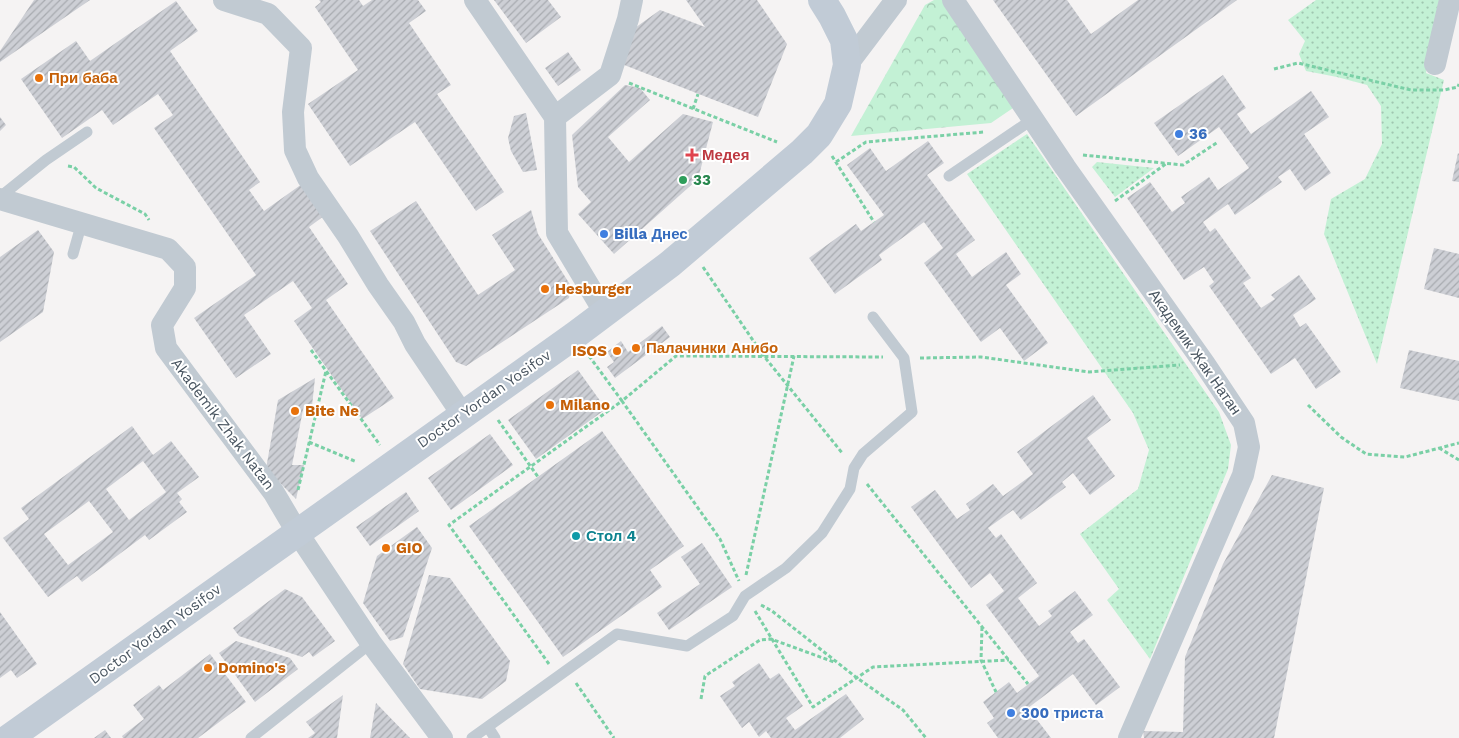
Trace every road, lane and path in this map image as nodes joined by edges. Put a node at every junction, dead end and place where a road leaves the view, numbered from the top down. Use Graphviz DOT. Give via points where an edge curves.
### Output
graph roads {
  1 [pos="224,0"];
  2 [pos="475,0"];
  3 [pos="632,0"];
  4 [pos="822,0"];
  5 [pos="896,0"];
  6 [pos="954,0"];
  7 [pos="1450,0"];
  8 [pos="1435,64"];
  9 [pos="847,65"];
  10 [pos="1274,69"];
  11 [pos="610,75"];
  12 [pos="1459,87"];
  13 [pos="698,94"];
  14 [pos="693,108"];
  15 [pos="555,117"];
  16 [pos="1033,120"];
  17 [pos="88,132"];
  18 [pos="962,134"];
  19 [pos="1218,142"];
  20 [pos="810,143"];
  21 [pos="1082,155"];
  22 [pos="46,160"];
  23 [pos="836,162"];
  24 [pos="1168,163"];
  25 [pos="949,176"];
  26 [pos="0,198"];
  27 [pos="1098,214"];
  28 [pos="82,222"];
  29 [pos="874,222"];
  30 [pos="690,248"];
  31 [pos="168,249"];
  32 [pos="73,254"];
  33 [pos="605,313"];
  34 [pos="873,317"];
  35 [pos="574,336"];
  36 [pos="311,350"];
  37 [pos="763,355"];
  38 [pos="794,356"];
  39 [pos="904,358"];
  40 [pos="1204,363"];
  41 [pos="326,371"];
  42 [pos="788,386"];
  43 [pos="622,401"];
  44 [pos="1308,405"];
  45 [pos="473,407"];
  46 [pos="309,442"];
  47 [pos="1459,442"];
  48 [pos="1438,447"];
  49 [pos="841,452"];
  50 [pos="1459,460"];
  51 [pos="531,467"];
  52 [pos="388,468"];
  53 [pos="538,477"];
  54 [pos="877,496"];
  55 [pos="294,527"];
  56 [pos="745,596"];
  57 [pos="982,626"];
  58 [pos="772,639"];
  59 [pos="372,642"];
  60 [pos="981,660"];
  61 [pos="1009,660"];
  62 [pos="839,664"];
  63 [pos="562,674"];
  64 [pos="857,678"];
  65 [pos="1028,684"];
  66 [pos="996,692"];
  67 [pos="701,699"];
  68 [pos="488,727"];
  69 [pos="9,738"];
  70 [pos="251,738"];
  71 [pos="442,738"];
  72 [pos="472,738"];
  73 [pos="495,738"];
  74 [pos="614,738"];
  75 [pos="926,738"];
  76 [pos="1129,738"];
  1 -- 45 [label="street" via="268,14 300,48 293,112 295,150 308,178 404,322 415,344"];
  2 -- 15 [label="street"];
  3 -- 11 [label="street"];
  4 -- 9 [label="street" via="844,40"];
  5 -- 9 [label="street, Doctor Yordan Yosifov"];
  6 -- 16 [label="street, Академик Жак Натан"];
  7 -- 8 [label="street"];
  9 -- 20 [label="street, Doctor Yordan Yosifov" via="838,104"];
  10 -- 12 [label="path" via="1298,63 1411,90"];
  11 -- 14 [label="path"];
  11 -- 15 [label="street"];
  13 -- 14 [label="path"];
  14 -- 20 [label="path"];
  15 -- 33 [label="street" via="557,234"];
  16 -- 25 [label="lane"];
  16 -- 27 [label="street, Академик Жак Натан"];
  17 -- 22 [label="lane"];
  18 -- 23 [label="path" via="866,142"];
  19 -- 24 [label="path" via="1183,164"];
  20 -- 23 [label="path"];
  20 -- 30 [label="street, Doctor Yordan Yosifov"];
  21 -- 24 [label="path"];
  22 -- 26 [label="lane"];
  22 -- 31 [label="path" via="74,167 96,188 145,214"];
  23 -- 29 [label="path"];
  24 -- 27 [label="path"];
  26 -- 28 [label="street"];
  27 -- 40 [label="street, Академик Жак Натан"];
  28 -- 31 [label="street"];
  28 -- 32 [label="lane"];
  30 -- 33 [label="street, Doctor Yordan Yosifov"];
  30 -- 37 [label="path"];
  31 -- 55 [label="street, Akademik Zhak Natan" via="185,268 186,288 162,325 166,348 274,492"];
  33 -- 35 [label="street, Doctor Yordan Yosifov"];
  34 -- 39 [label="lane"];
  35 -- 43 [label="path"];
  35 -- 45 [label="street, Doctor Yordan Yosifov"];
  36 -- 41 [label="path"];
  37 -- 38 [label="path"];
  37 -- 42 [label="path"];
  37 -- 43 [label="path" via="676,356"];
  38 -- 39 [label="path"];
  38 -- 42 [label="path"];
  39 -- 40 [label="path" via="981,357 1088,372"];
  39 -- 56 [label="lane" via="912,412 863,454 854,468 850,489 822,533 786,568"];
  40 -- 76 [label="street, Академик Жак Натан" via="1244,423 1249,447 1243,475"];
  41 -- 46 [label="path"];
  41 -- 52 [label="path"];
  42 -- 49 [label="path"];
  42 -- 56 [label="path" via="745,579"];
  43 -- 51 [label="path"];
  43 -- 56 [label="path" via="720,539"];
  44 -- 48 [label="path" via="1341,437 1366,454 1405,457"];
  45 -- 51 [label="path"];
  45 -- 52 [label="street, Doctor Yordan Yosifov"];
  46 -- 52 [label="path"];
  46 -- 55 [label="path"];
  47 -- 48 [label="path"];
  48 -- 50 [label="path"];
  51 -- 53 [label="path"];
  51 -- 63 [label="path" via="450,524"];
  52 -- 55 [label="street, Doctor Yordan Yosifov"];
  54 -- 57 [label="path"];
  55 -- 59 [label="street, Akademik Zhak Natan"];
  55 -- 69 [label="street, Doctor Yordan Yosifov"];
  56 -- 58 [label="path"];
  56 -- 62 [label="path" via="772,611"];
  56 -- 63 [label="lane" via="733,616 687,646 617,634"];
  57 -- 60 [label="path"];
  57 -- 61 [label="path"];
  58 -- 62 [label="path"];
  58 -- 64 [label="path" via="813,706"];
  58 -- 67 [label="path" via="760,640 705,676"];
  59 -- 70 [label="lane"];
  59 -- 71 [label="street, Akademik Zhak Natan"];
  60 -- 61 [label="path"];
  60 -- 64 [label="path" via="873,667"];
  60 -- 66 [label="path"];
  61 -- 65 [label="path"];
  62 -- 64 [label="path"];
  63 -- 68 [label="lane"];
  63 -- 74 [label="path"];
  64 -- 75 [label="path" via="903,710"];
  68 -- 72 [label="lane"];
  68 -- 73 [label="lane"];
}
